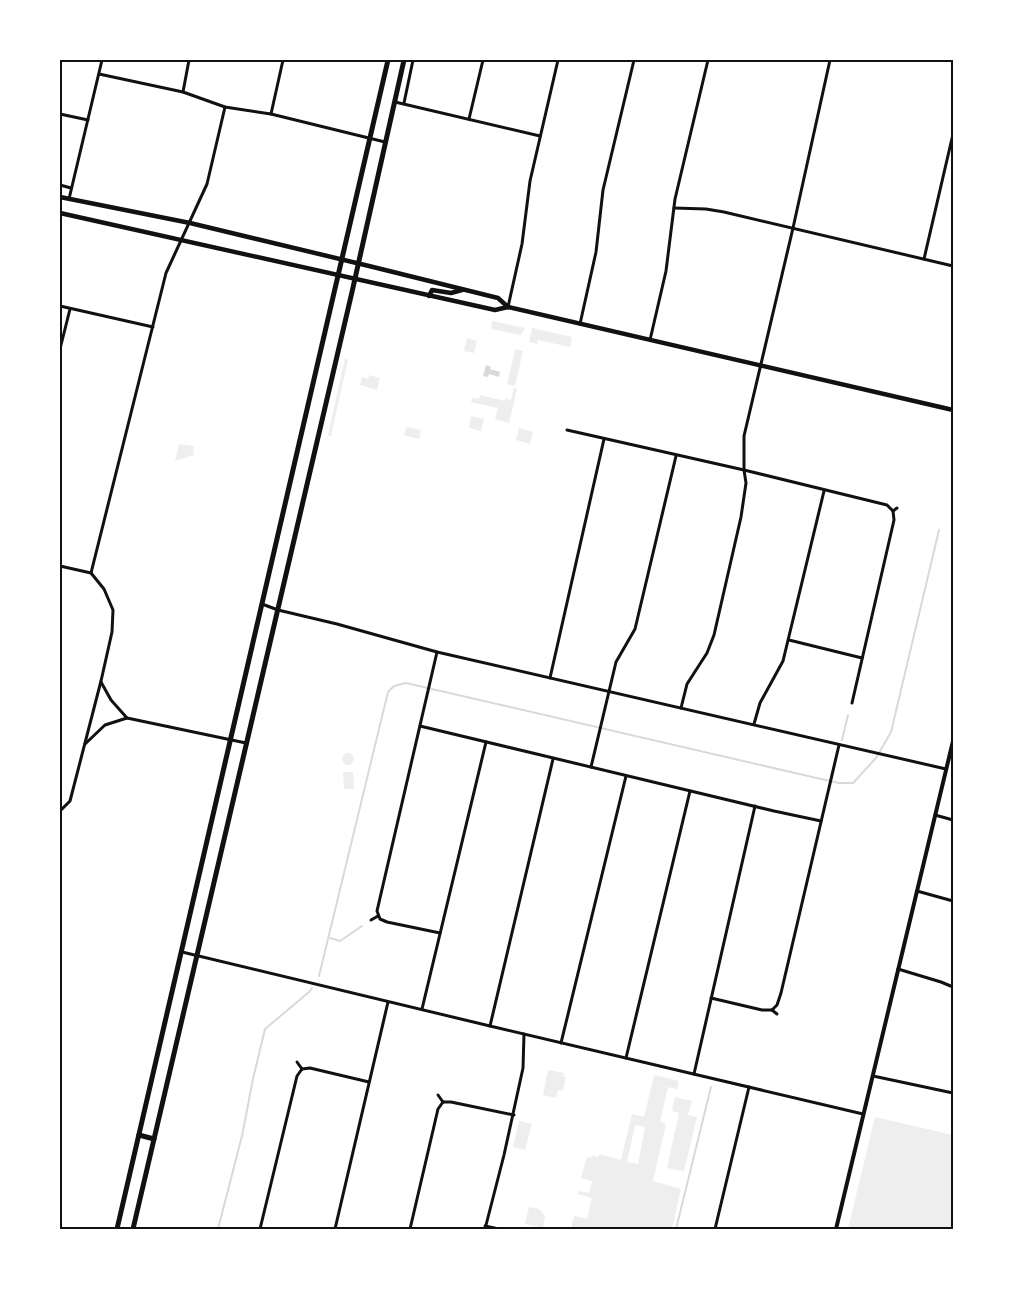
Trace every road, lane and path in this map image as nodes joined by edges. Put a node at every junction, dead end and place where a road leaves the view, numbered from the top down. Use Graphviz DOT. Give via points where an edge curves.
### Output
graph roads {
  1 [pos="102,60"];
  2 [pos="189,60"];
  3 [pos="283,60"];
  4 [pos="388,60"];
  5 [pos="404,60"];
  6 [pos="413,60"];
  7 [pos="483,60"];
  8 [pos="558,60"];
  9 [pos="634,60"];
  10 [pos="708,60"];
  11 [pos="830,60"];
  12 [pos="99,74"];
  13 [pos="183,92"];
  14 [pos="395,101"];
  15 [pos="404,103"];
  16 [pos="225,107"];
  17 [pos="60,114"];
  18 [pos="271,114"];
  19 [pos="469,119"];
  20 [pos="88,120"];
  21 [pos="953,134"];
  22 [pos="540,136"];
  23 [pos="370,138"];
  24 [pos="385,142"];
  25 [pos="60,185"];
  26 [pos="71,188"];
  27 [pos="60,197"];
  28 [pos="69,199"];
  29 [pos="674,208"];
  30 [pos="60,213"];
  31 [pos="190,224"];
  32 [pos="793,228"];
  33 [pos="181,240"];
  34 [pos="341,259"];
  35 [pos="924,259"];
  36 [pos="359,263"];
  37 [pos="953,266"];
  38 [pos="337,276"];
  39 [pos="355,280"];
  40 [pos="464,289"];
  41 [pos="429,296"];
  42 [pos="60,306"];
  43 [pos="508,307"];
  44 [pos="70,309"];
  45 [pos="580,325"];
  46 [pos="153,327"];
  47 [pos="650,340"];
  48 [pos="60,349"];
  49 [pos="761,365"];
  50 [pos="953,410"];
  51 [pos="567,430"];
  52 [pos="604,439"];
  53 [pos="676,456"];
  54 [pos="744,470"];
  55 [pos="824,491"];
  56 [pos="60,566"];
  57 [pos="91,573"];
  58 [pos="262,603"];
  59 [pos="278,610"];
  60 [pos="789,640"];
  61 [pos="437,652"];
  62 [pos="862,658"];
  63 [pos="550,678"];
  64 [pos="101,681"];
  65 [pos="609,691"];
  66 [pos="852,703"];
  67 [pos="681,708"];
  68 [pos="127,718"];
  69 [pos="754,724"];
  70 [pos="420,726"];
  71 [pos="231,740"];
  72 [pos="953,741"];
  73 [pos="486,742"];
  74 [pos="84,744"];
  75 [pos="247,744"];
  76 [pos="839,745"];
  77 [pos="553,758"];
  78 [pos="590,767"];
  79 [pos="946,769"];
  80 [pos="626,776"];
  81 [pos="690,791"];
  82 [pos="755,806"];
  83 [pos="60,811"];
  84 [pos="935,815"];
  85 [pos="953,820"];
  86 [pos="821,821"];
  87 [pos="917,891"];
  88 [pos="953,901"];
  89 [pos="378,915"];
  90 [pos="371,920"];
  91 [pos="440,933"];
  92 [pos="182,952"];
  93 [pos="198,955"];
  94 [pos="898,969"];
  95 [pos="953,987"];
  96 [pos="712,998"];
  97 [pos="388,1002"];
  98 [pos="422,1009"];
  99 [pos="772,1010"];
  100 [pos="777,1014"];
  101 [pos="490,1026"];
  102 [pos="524,1034"];
  103 [pos="561,1043"];
  104 [pos="626,1058"];
  105 [pos="297,1062"];
  106 [pos="302,1069"];
  107 [pos="694,1074"];
  108 [pos="873,1076"];
  109 [pos="369,1082"];
  110 [pos="749,1088"];
  111 [pos="953,1093"];
  112 [pos="438,1095"];
  113 [pos="443,1102"];
  114 [pos="863,1114"];
  115 [pos="514,1115"];
  116 [pos="139,1135"];
  117 [pos="154,1139"];
  118 [pos="485,1227"];
  119 [pos="117,1229"];
  120 [pos="133,1229"];
  121 [pos="260,1229"];
  122 [pos="335,1229"];
  123 [pos="410,1229"];
  124 [pos="499,1229"];
  125 [pos="714,1229"];
  126 [pos="836,1229"];
  1 -- 12 [label="street"];
  2 -- 13 [label="street"];
  3 -- 18 [label="street"];
  4 -- 23 [label="main road"];
  5 -- 14 [label="main road"];
  6 -- 15 [label="street"];
  7 -- 19 [label="street"];
  8 -- 22 [label="street"];
  9 -- 45 [label="street" via="602,196 596,252"];
  10 -- 29 [label="street"];
  11 -- 32 [label="street"];
  12 -- 13 [label="street"];
  12 -- 20 [label="street"];
  13 -- 16 [label="street"];
  14 -- 15 [label="street"];
  14 -- 24 [label="main road"];
  15 -- 19 [label="street"];
  16 -- 18 [label="street"];
  16 -- 31 [label="street" via="207,184"];
  17 -- 20 [label="street"];
  18 -- 23 [label="street"];
  19 -- 22 [label="street"];
  20 -- 26 [label="street"];
  21 -- 35 [label="street"];
  22 -- 43 [label="street"];
  23 -- 24 [label="street"];
  23 -- 34 [label="main road"];
  24 -- 36 [label="main road"];
  25 -- 26 [label="street"];
  26 -- 28 [label="street"];
  27 -- 28 [label="main road"];
  28 -- 31 [label="main road"];
  29 -- 32 [label="street" via="724,212"];
  29 -- 47 [label="street" via="666,271"];
  30 -- 33 [label="main road"];
  31 -- 33 [label="street"];
  31 -- 34 [label="main road"];
  32 -- 35 [label="street"];
  32 -- 49 [label="street"];
  33 -- 38 [label="main road"];
  33 -- 46 [label="street" via="166,273"];
  34 -- 36 [label="main road"];
  34 -- 38 [label="main road"];
  35 -- 37 [label="street"];
  36 -- 39 [label="main road"];
  36 -- 40 [label="main road"];
  38 -- 39 [label="main road"];
  38 -- 58 [label="main road"];
  39 -- 41 [label="main road"];
  39 -- 59 [label="main road"];
  40 -- 41 [label="main road" via="451,293 432,290"];
  40 -- 43 [label="main road" via="498,298"];
  41 -- 43 [label="main road" via="495,310"];
  42 -- 44 [label="street"];
  43 -- 45 [label="main road"];
  44 -- 46 [label="street"];
  44 -- 48 [label="street"];
  45 -- 47 [label="main road"];
  46 -- 57 [label="street"];
  47 -- 49 [label="main road"];
  49 -- 50 [label="main road"];
  49 -- 54 [label="street" via="744,436"];
  51 -- 52 [label="street"];
  52 -- 53 [label="street"];
  52 -- 63 [label="street"];
  53 -- 54 [label="street"];
  53 -- 65 [label="street" via="635,629 616,662"];
  54 -- 55 [label="street"];
  54 -- 67 [label="street" via="746,484 741,517 714,635 707,653 687,684"];
  55 -- 60 [label="street"];
  55 -- 62 [label="street" via="895,509"];
  56 -- 57 [label="street"];
  57 -- 64 [label="street" via="104,589 113,610 112,632"];
  58 -- 59 [label="street"];
  58 -- 71 [label="main road"];
  59 -- 61 [label="street"];
  59 -- 75 [label="main road"];
  60 -- 62 [label="street"];
  60 -- 69 [label="street" via="783,661 760,703"];
  61 -- 63 [label="street"];
  61 -- 70 [label="street"];
  62 -- 66 [label="street"];
  63 -- 65 [label="street"];
  64 -- 68 [label="street" via="111,700"];
  64 -- 74 [label="street"];
  65 -- 67 [label="street"];
  65 -- 78 [label="street"];
  67 -- 69 [label="street"];
  68 -- 71 [label="street"];
  68 -- 74 [label="street" via="105,725"];
  69 -- 76 [label="street"];
  70 -- 73 [label="street"];
  70 -- 89 [label="street"];
  71 -- 75 [label="street"];
  71 -- 92 [label="main road"];
  72 -- 79 [label="street"];
  73 -- 77 [label="street"];
  73 -- 91 [label="street"];
  74 -- 83 [label="street" via="70,801"];
  75 -- 93 [label="main road"];
  76 -- 79 [label="street"];
  76 -- 86 [label="street"];
  77 -- 78 [label="street"];
  77 -- 101 [label="street"];
  78 -- 80 [label="street"];
  79 -- 84 [label="street"];
  80 -- 81 [label="street"];
  80 -- 103 [label="street"];
  81 -- 82 [label="street"];
  81 -- 104 [label="street"];
  82 -- 86 [label="street"];
  82 -- 96 [label="street"];
  84 -- 85 [label="street"];
  84 -- 87 [label="street"];
  86 -- 99 [label="street" via="779,1001"];
  87 -- 88 [label="street"];
  87 -- 94 [label="street"];
  89 -- 90 [label="street"];
  89 -- 91 [label="street" via="387,922"];
  91 -- 98 [label="street"];
  92 -- 93 [label="street"];
  92 -- 116 [label="main road"];
  93 -- 97 [label="street"];
  93 -- 117 [label="main road"];
  94 -- 95 [label="street"];
  94 -- 108 [label="street"];
  96 -- 99 [label="street"];
  96 -- 107 [label="street"];
  97 -- 98 [label="street"];
  97 -- 109 [label="street"];
  98 -- 101 [label="street"];
  99 -- 100 [label="street"];
  101 -- 102 [label="street"];
  102 -- 103 [label="street"];
  102 -- 115 [label="street" via="523,1068"];
  103 -- 104 [label="street"];
  104 -- 107 [label="street"];
  105 -- 106 [label="street"];
  106 -- 109 [label="street" via="310,1068"];
  106 -- 121 [label="street" via="296,1076"];
  107 -- 110 [label="street"];
  108 -- 111 [label="street"];
  108 -- 114 [label="street"];
  109 -- 122 [label="street"];
  110 -- 114 [label="street"];
  110 -- 125 [label="street"];
  112 -- 113 [label="street"];
  113 -- 115 [label="street"];
  113 -- 123 [label="street" via="438,1109"];
  114 -- 126 [label="street"];
  115 -- 118 [label="street"];
  116 -- 117 [label="main road"];
  116 -- 119 [label="main road"];
  117 -- 120 [label="main road"];
  118 -- 124 [label="street"];
}
